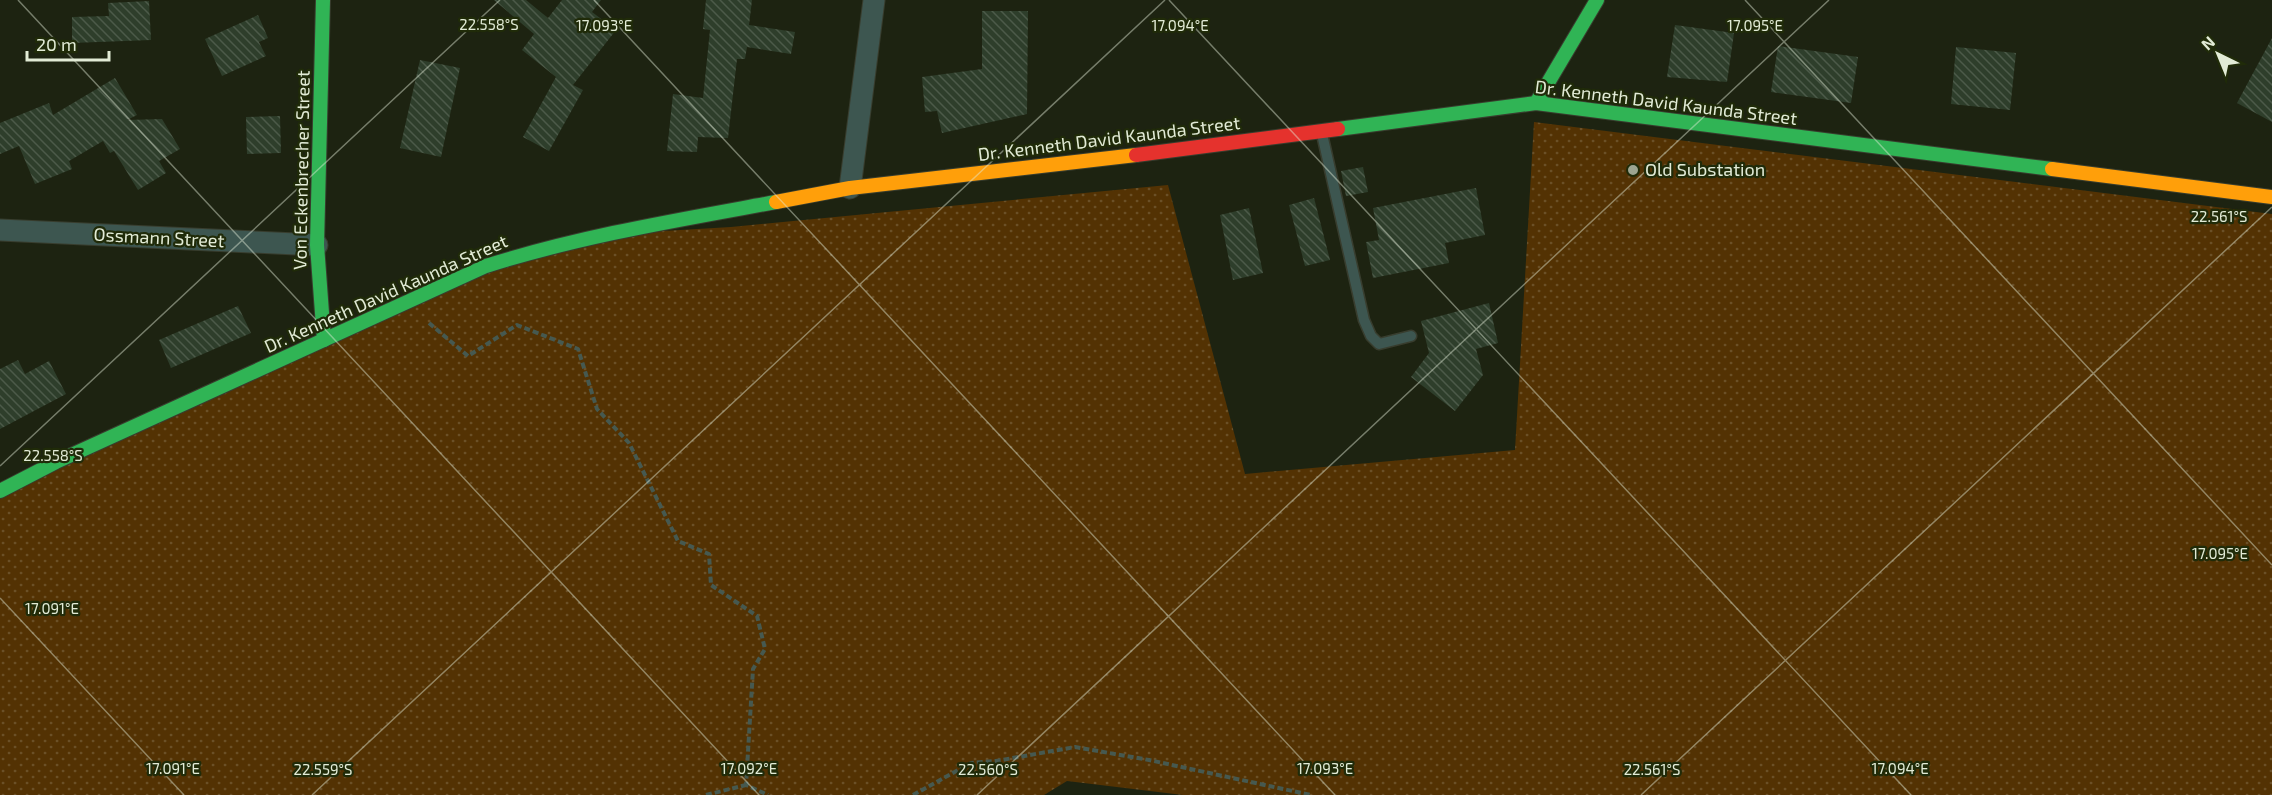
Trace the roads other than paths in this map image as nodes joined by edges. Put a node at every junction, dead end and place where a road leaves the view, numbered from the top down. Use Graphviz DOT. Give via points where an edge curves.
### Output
graph roads {
  1 [pos="323,0"];
  2 [pos="874,0"];
  3 [pos="1597,0"];
  4 [pos="1536,103"];
  5 [pos="1321,131"];
  6 [pos="850,188"];
  7 [pos="2272,197"];
  8 [pos="0,230"];
  9 [pos="317,246"];
  10 [pos="1411,336"];
  11 [pos="324,340"];
  12 [pos="0,490"];
  1 -- 9 [label="street, Von Eckenbrecher Street"];
  2 -- 6 [label="street"];
  3 -- 4 [label="street"];
  4 -- 5 [label="street, Dr. Kenneth David Kaunda Street"];
  4 -- 7 [label="street, Dr. Kenneth David Kaunda Street"];
  5 -- 6 [label="street, Dr. Kenneth David Kaunda Street"];
  5 -- 10 [label="lane" via="1364,320 1371,336 1379,344"];
  6 -- 11 [label="street, Dr. Kenneth David Kaunda Street" via="539,249 486,266"];
  8 -- 9 [label="street, Ossmann Street"];
  9 -- 11 [label="street, Von Eckenbrecher Street"];
  11 -- 12 [label="street, Dr. Kenneth David Kaunda Street"];
}
